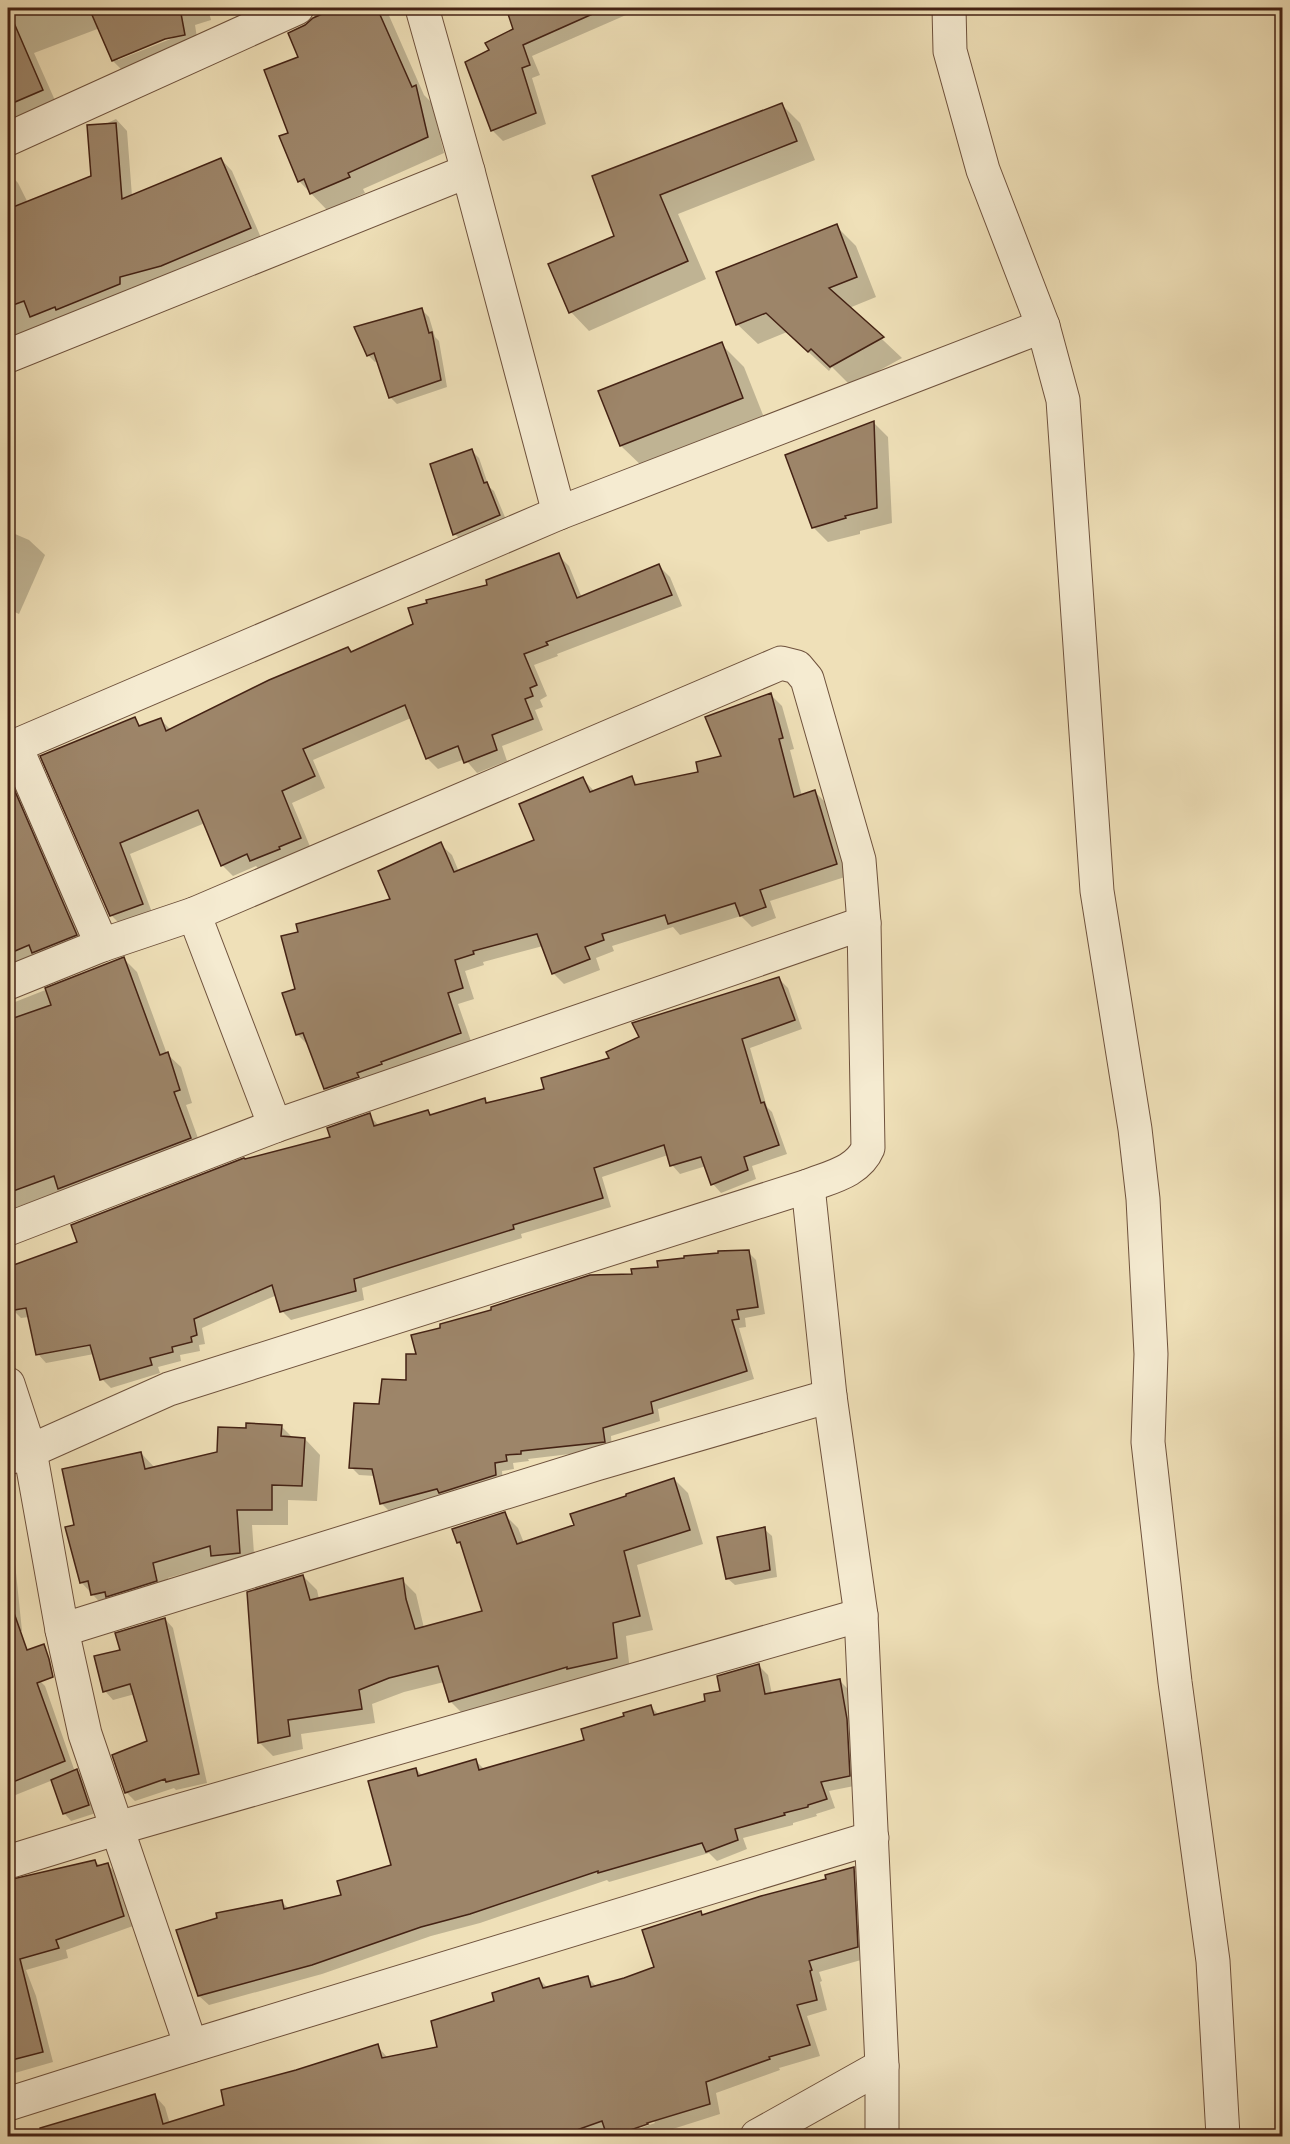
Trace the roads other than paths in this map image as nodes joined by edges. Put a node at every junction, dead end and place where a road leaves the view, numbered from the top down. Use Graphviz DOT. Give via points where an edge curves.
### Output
graph roads {
  1 [pos="297,8"];
  2 [pos="422,8"];
  3 [pos="949,8"];
  4 [pos="8,139"];
  5 [pos="468,171"];
  6 [pos="1043,326"];
  7 [pos="8,356"];
  8 [pos="559,513"];
  9 [pos="11,747"];
  10 [pos="194,914"];
  11 [pos="864,923"];
  12 [pos="102,945"];
  13 [pos="8,983"];
  14 [pos="275,1126"];
  15 [pos="808,1186"];
  16 [pos="8,1229"];
  17 [pos="8,1384"];
  18 [pos="830,1396"];
  19 [pos="19,1454"];
  20 [pos="861,1615"];
  21 [pos="62,1630"];
  22 [pos="118,1828"];
  23 [pos="872,1838"];
  24 [pos="8,1862"];
  25 [pos="191,2046"];
  26 [pos="882,2066"];
  27 [pos="8,2104"];
  28 [pos="757,2136"];
  29 [pos="882,2136"];
  30 [pos="1223,2136"];
  1 -- 4 [label="street"];
  2 -- 5 [label="street"];
  3 -- 6 [label="street" via="950,51 983,170"];
  5 -- 7 [label="street"];
  5 -- 8 [label="street"];
  6 -- 8 [label="street"];
  6 -- 30 [label="street" via="1063,400 1097,891 1143,1199 1151,1354 1148,1442 1175,1683 1213,1961"];
  8 -- 9 [label="street"];
  9 -- 12 [label="street"];
  10 -- 11 [label="street" via="781,663 797,667 807,679 859,860"];
  10 -- 12 [label="street"];
  10 -- 14 [label="street"];
  11 -- 14 [label="street"];
  11 -- 15 [label="street" via="868,1148 852,1168"];
  12 -- 13 [label="street"];
  14 -- 16 [label="street"];
  15 -- 18 [label="street"];
  15 -- 19 [label="street" via="169,1389"];
  17 -- 19 [label="street"];
  18 -- 20 [label="street"];
  18 -- 21 [label="street" via="585,1467"];
  19 -- 21 [label="street"];
  20 -- 22 [label="street"];
  20 -- 23 [label="street"];
  21 -- 22 [label="street" via="85,1734"];
  22 -- 24 [label="street"];
  22 -- 25 [label="street"];
  23 -- 25 [label="street"];
  23 -- 26 [label="street"];
  25 -- 27 [label="street"];
  26 -- 28 [label="street"];
  26 -- 29 [label="street"];
}
